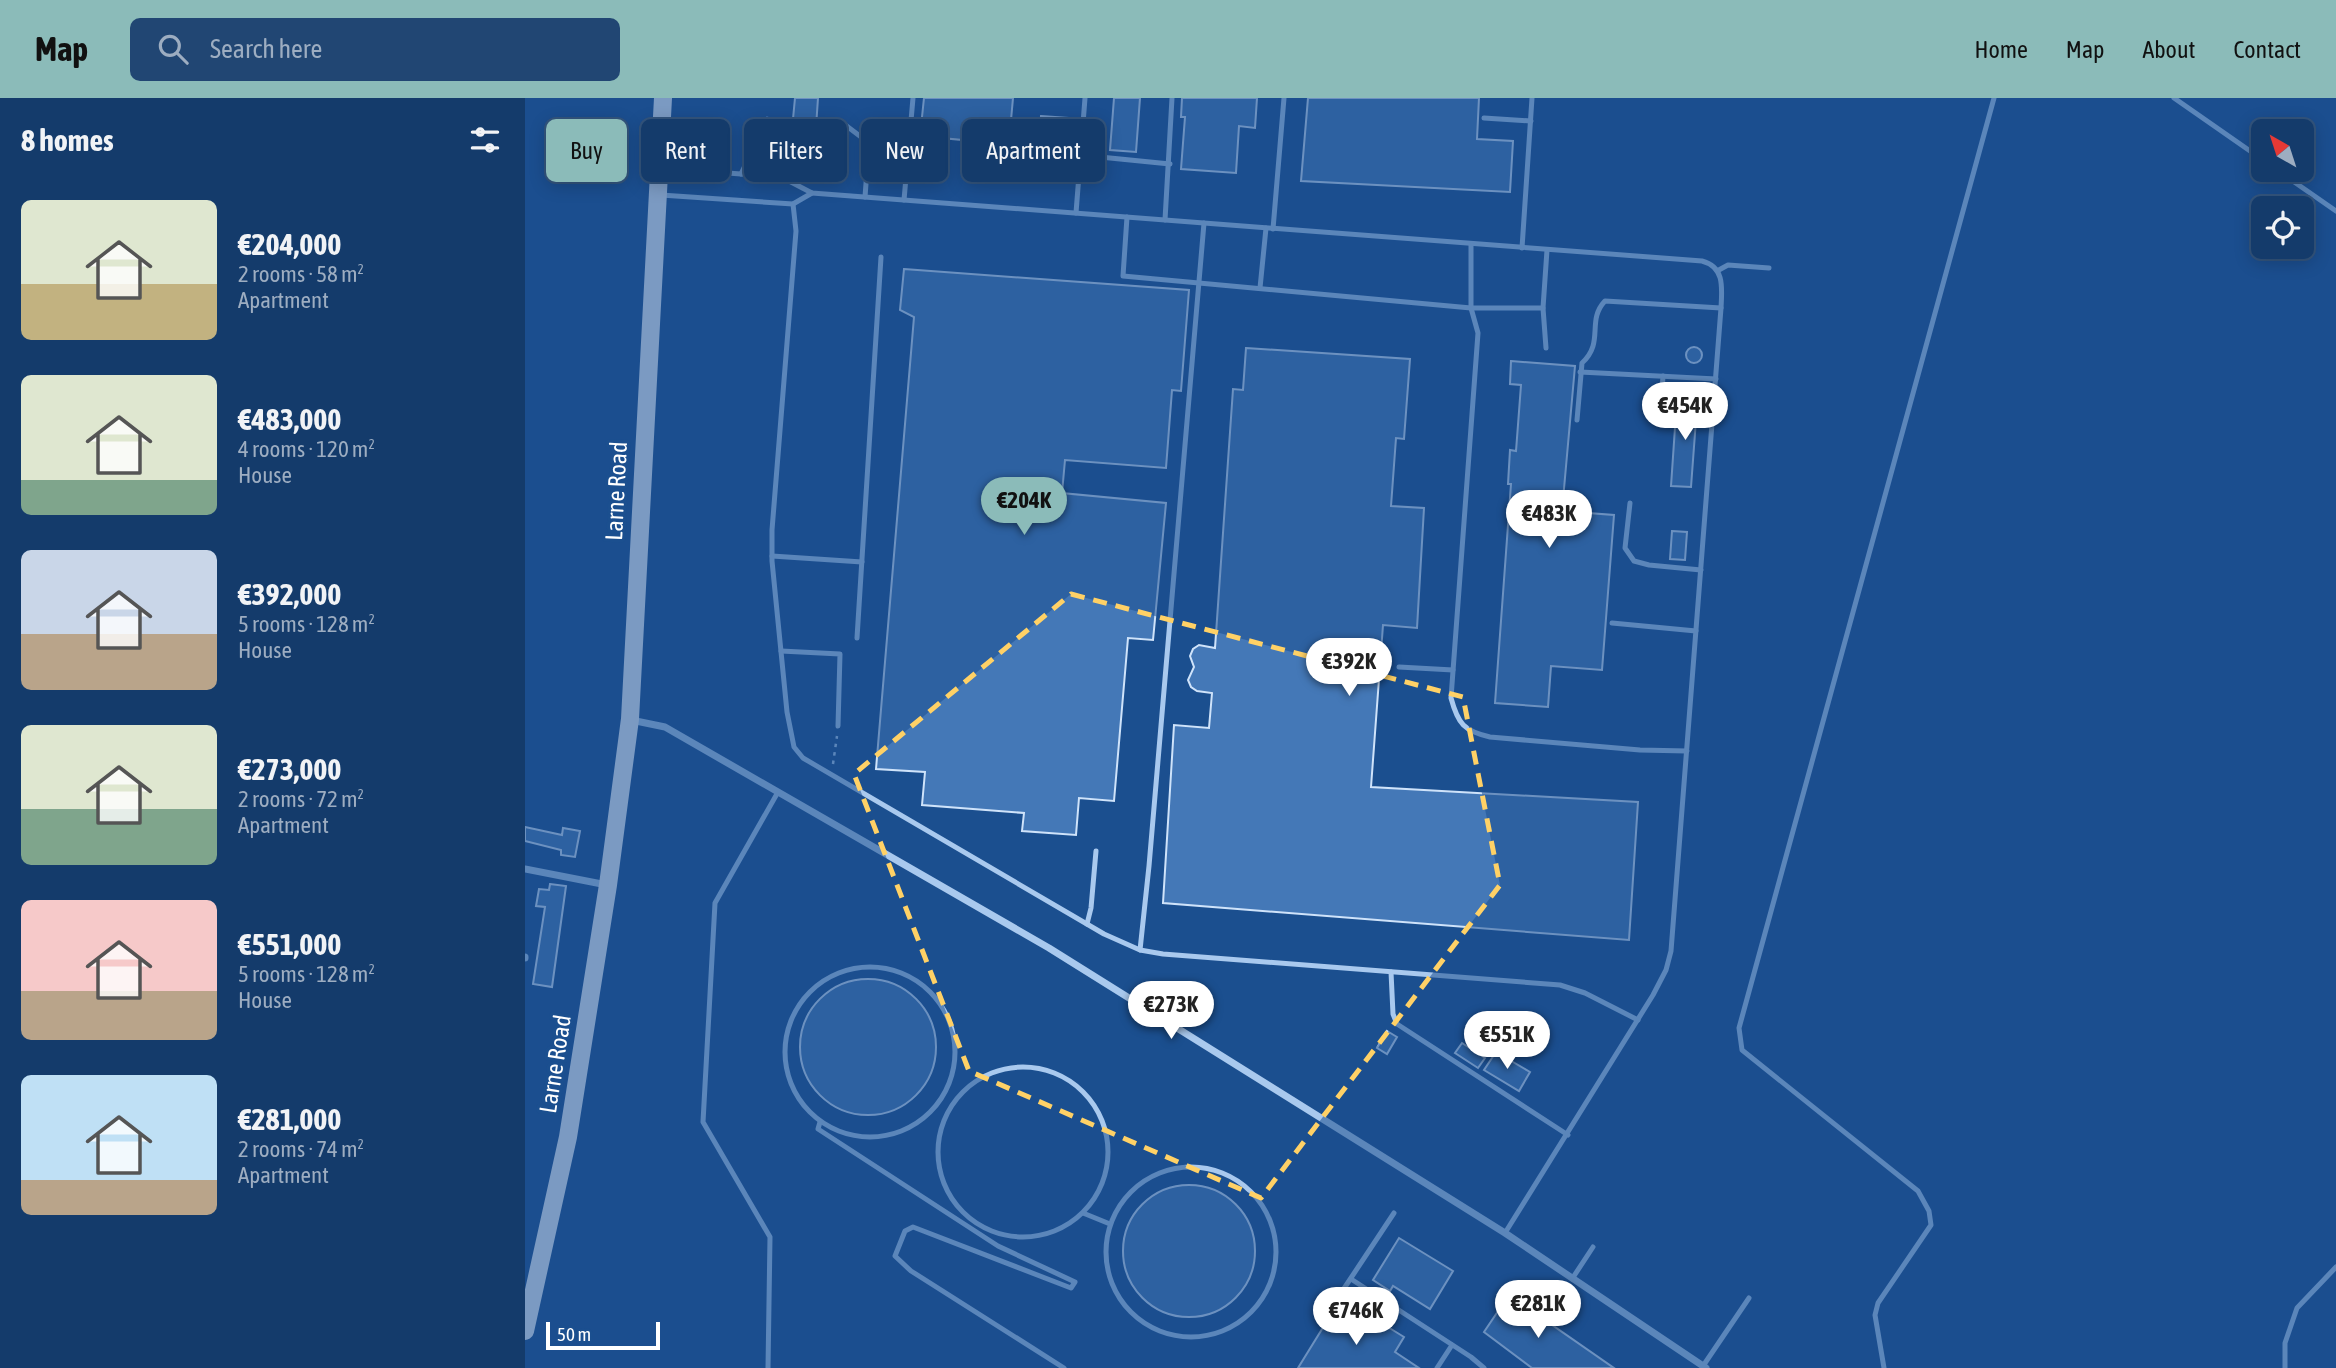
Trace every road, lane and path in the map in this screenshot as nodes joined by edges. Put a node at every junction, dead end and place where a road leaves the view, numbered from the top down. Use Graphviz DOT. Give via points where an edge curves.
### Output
graph roads {
  1 [pos="663,98"];
  2 [pos="913,98"];
  3 [pos="1085,98"];
  4 [pos="1172,98"];
  5 [pos="1284,98"];
  6 [pos="1532,98"];
  7 [pos="1994,98"];
  8 [pos="2174,98"];
  9 [pos="1484,118"];
  10 [pos="662,119"];
  11 [pos="1083,119"];
  12 [pos="1531,121"];
  13 [pos="847,126"];
  14 [pos="2251,152"];
  15 [pos="1105,158"];
  16 [pos="1170,164"];
  17 [pos="744,168"];
  18 [pos="730,173"];
  19 [pos="741,174"];
  20 [pos="657,182"];
  21 [pos="1078,182"];
  22 [pos="2294,182"];
  23 [pos="812,193"];
  24 [pos="656,194"];
  25 [pos="865,197"];
  26 [pos="904,200"];
  27 [pos="793,204"];
  28 [pos="2336,211"];
  29 [pos="1076,213"];
  30 [pos="1127,217"];
  31 [pos="1165,220"];
  32 [pos="1204,223"];
  33 [pos="1266,228"];
  34 [pos="1273,229"];
  35 [pos="1471,244"];
  36 [pos="1523,248"];
  37 [pos="1547,250"];
  38 [pos="881,257"];
  39 [pos="1769,268"];
  40 [pos="1717,271"];
  41 [pos="1198,282"];
  42 [pos="1260,288"];
  43 [pos="1471,308"];
  44 [pos="1721,308"];
  45 [pos="1543,309"];
  46 [pos="1546,348"];
  47 [pos="1580,372"];
  48 [pos="1663,376"];
  49 [pos="1716,379"];
  50 [pos="1577,420"];
  51 [pos="1660,421"];
  52 [pos="1630,503"];
  53 [pos="772,556"];
  54 [pos="862,562"];
  55 [pos="1701,570"];
  56 [pos="1612,623"];
  57 [pos="1696,631"];
  58 [pos="857,638"];
  59 [pos="781,651"];
  60 [pos="1399,667"];
  61 [pos="1453,670"];
  62 [pos="630,719"];
  63 [pos="838,726"];
  64 [pos="1687,751"];
  65 [pos="831,774"];
  66 [pos="778,792"];
  67 [pos="1096,851"];
  68 [pos="525,869"];
  69 [pos="608,886"];
  70 [pos="1087,924"];
  71 [pos="1140,950"];
  72 [pos="1391,972"];
  73 [pos="1638,1020"];
  74 [pos="947,1089"];
  75 [pos="954,1100"];
  76 [pos="820,1122"];
  77 [pos="1568,1135"];
  78 [pos="1083,1213"];
  79 [pos="1394,1213"];
  80 [pos="1110,1224"];
  81 [pos="972,1226"];
  82 [pos="1505,1233"];
  83 [pos="1594,1247"];
  84 [pos="2336,1267"];
  85 [pos="1351,1279"];
  86 [pos="1572,1279"];
  87 [pos="1341,1293"];
  88 [pos="1749,1298"];
  89 [pos="525,1331"];
  90 [pos="1452,1345"];
  91 [pos="1705,1367"];
  92 [pos="768,1368"];
  93 [pos="1064,1368"];
  94 [pos="1437,1368"];
  95 [pos="1484,1368"];
  96 [pos="1884,1368"];
  97 [pos="2285,1368"];
  1 -- 10 [label="main road, Larne Road"];
  2 -- 26 [label="lane"];
  3 -- 11 [label="lane"];
  4 -- 16 [label="lane"];
  5 -- 34 [label="lane"];
  6 -- 12 [label="lane"];
  7 -- 96 [label="lane" via="1739,1028 1742,1050 1918,1191 1929,1211 1931,1225 1878,1303 1875,1315"];
  8 -- 14 [label="lane"];
  9 -- 12 [label="lane"];
  12 -- 36 [label="lane"];
  13 -- 25 [label="lane" via="869,143"];
  15 -- 16 [label="lane"];
  16 -- 31 [label="lane"];
  17 -- 19 [label="lane"];
  18 -- 19 [label="lane"];
  19 -- 23 [label="lane" via="789,181"];
  20 -- 24 [label="main road, Larne Road"];
  21 -- 29 [label="lane"];
  22 -- 28 [label="lane"];
  23 -- 25 [label="lane"];
  23 -- 27 [label="lane"];
  24 -- 27 [label="lane"];
  24 -- 62 [label="main road, Larne Road"];
  25 -- 26 [label="lane"];
  26 -- 29 [label="lane"];
  27 -- 53 [label="lane" via="796,231"];
  29 -- 30 [label="lane"];
  30 -- 31 [label="lane"];
  30 -- 41 [label="lane" via="1122,276"];
  31 -- 32 [label="lane"];
  32 -- 33 [label="lane"];
  32 -- 41 [label="lane"];
  33 -- 34 [label="lane"];
  33 -- 42 [label="lane"];
  34 -- 35 [label="lane"];
  35 -- 36 [label="lane"];
  35 -- 43 [label="lane"];
  36 -- 37 [label="lane"];
  37 -- 40 [label="lane" via="1702,261"];
  37 -- 45 [label="lane"];
  38 -- 54 [label="lane"];
  39 -- 40 [label="lane" via="1728,265"];
  40 -- 44 [label="lane" via="1722,284"];
  41 -- 42 [label="lane"];
  41 -- 71 [label="lane"];
  42 -- 43 [label="lane"];
  43 -- 45 [label="lane"];
  43 -- 61 [label="lane" via="1478,334"];
  44 -- 47 [label="lane" via="1605,301 1596,316 1594,347"];
  44 -- 49 [label="lane"];
  45 -- 46 [label="lane"];
  47 -- 48 [label="lane"];
  47 -- 50 [label="lane"];
  48 -- 49 [label="lane"];
  48 -- 51 [label="lane"];
  49 -- 55 [label="lane"];
  52 -- 55 [label="lane" via="1625,548 1635,561"];
  53 -- 54 [label="lane"];
  53 -- 59 [label="lane"];
  54 -- 58 [label="lane"];
  55 -- 57 [label="lane"];
  56 -- 57 [label="lane"];
  57 -- 64 [label="lane"];
  59 -- 63 [label="lane" via="840,654"];
  59 -- 65 [label="lane" via="794,747 803,758"];
  60 -- 61 [label="lane"];
  61 -- 64 [label="lane" via="1451,698 1456,719 1471,733"];
  62 -- 66 [label="street" via="664,727"];
  62 -- 69 [label="main road, Larne Road"];
  63 -- 65 [label="path"];
  64 -- 73 [label="lane" via="1671,951 1663,976"];
  65 -- 70 [label="lane"];
  66 -- 82 [label="street" via="1049,948"];
  66 -- 92 [label="lane" via="715,903 703,1122 770,1237"];
  67 -- 70 [label="lane"];
  68 -- 69 [label="street"];
  69 -- 89 [label="main road, Larne Road" via="568,1137"];
  70 -- 71 [label="lane"];
  71 -- 72 [label="lane"];
  72 -- 73 [label="lane" via="1560,985"];
  72 -- 77 [label="lane" via="1392,1014 1397,1024"];
  73 -- 77 [label="lane"];
  74 -- 75 [label="lane"];
  74 -- 76 [label="lane" via="930,1113 905,1130 886,1135 847,1135"];
  74 -- 76 [label="lane" via="955,1060 954,1040 941,1003 922,984 898,971 872,966 845,970 821,981 801,1000 789,1024 784,1050 787,1077 799,1101"];
  75 -- 78 [label="lane" via="974,1082 998,1070 1025,1066 1051,1071 1075,1084 1094,1104 1106,1131 1108,1160 1100,1189"];
  75 -- 81 [label="lane" via="942,1124 937,1151 940,1177 952,1202"];
  76 -- 81 [label="lane" via="817,1129"];
  77 -- 82 [label="lane"];
  78 -- 80 [label="lane"];
  78 -- 81 [label="lane" via="1058,1230 1030,1238"];
  79 -- 85 [label="lane"];
  80 -- 80 [label="lane" via="1109,1278 1121,1302 1142,1323 1169,1335 1199,1338 1227,1330 1252,1314 1269,1289 1277,1261 1275,1231 1262,1204 1244,1184 1220,1172 1194,1167 1167,1170 1143,1182 1123,1201"];
  81 -- 93 [label="lane" via="998,1247 1075,1282 1071,1289 913,1227 905,1231 895,1256 911,1271"];
  82 -- 86 [label="street"];
  83 -- 86 [label="lane"];
  84 -- 97 [label="lane" via="2297,1308 2285,1343"];
  85 -- 87 [label="lane"];
  85 -- 90 [label="lane"];
  86 -- 91 [label="street"];
  88 -- 91 [label="lane"];
  90 -- 94 [label="lane"];
  90 -- 95 [label="lane"];
}
